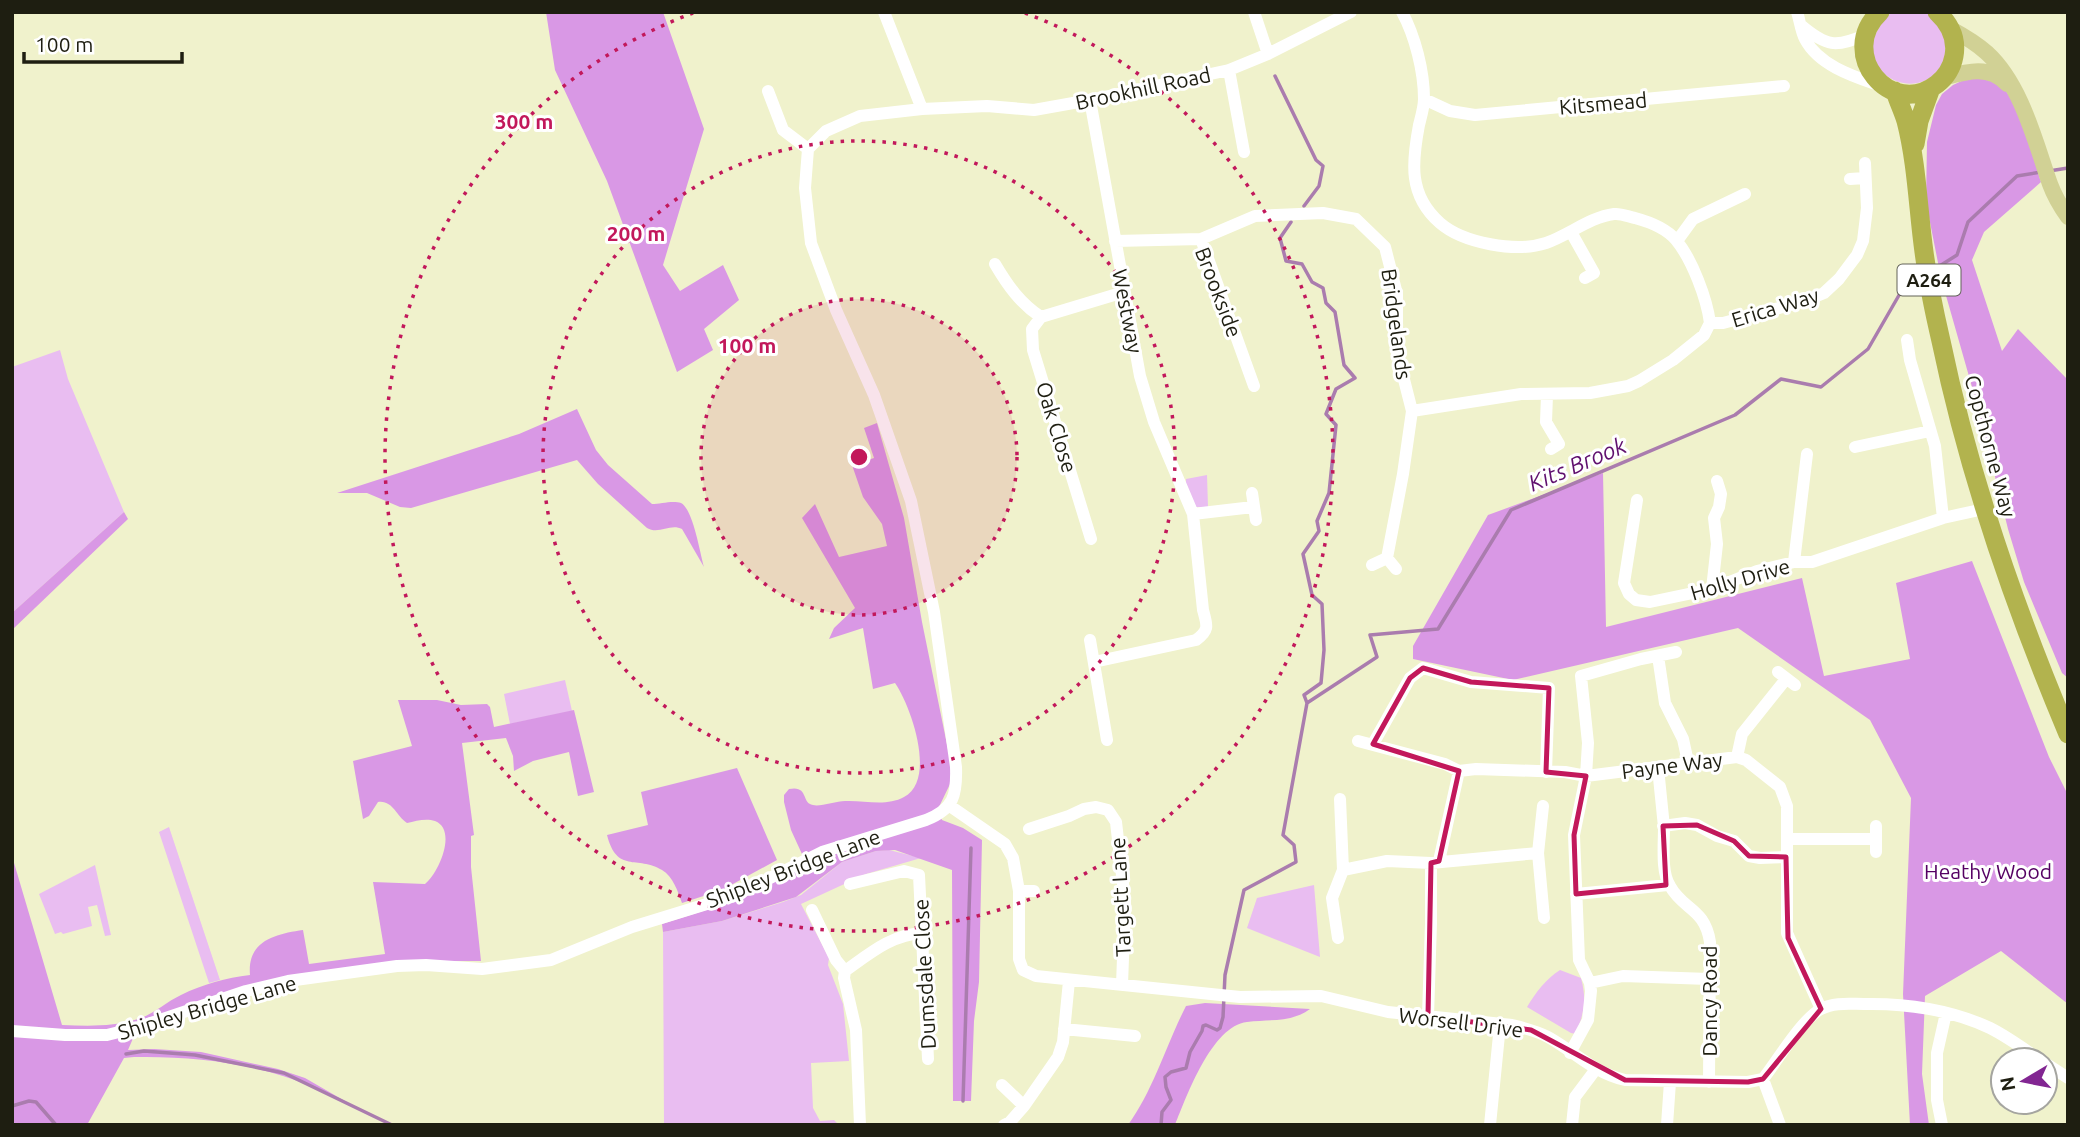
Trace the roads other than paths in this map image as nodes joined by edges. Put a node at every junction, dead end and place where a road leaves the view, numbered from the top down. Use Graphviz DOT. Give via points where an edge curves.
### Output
graph roads {
  1 [pos="884,12"];
  2 [pos="1254,12"];
  3 [pos="1351,12"];
  4 [pos="1402,12"];
  5 [pos="1797,12"];
  6 [pos="1937,12"];
  7 [pos="1872,20"];
  8 [pos="1801,26"];
  9 [pos="1951,29"];
  10 [pos="1268,54"];
  11 [pos="1229,70"];
  12 [pos="1937,83"];
  13 [pos="1784,86"];
  14 [pos="1890,89"];
  15 [pos="768,90"];
  16 [pos="2016,94"];
  17 [pos="1090,100"];
  18 [pos="1424,100"];
  19 [pos="922,109"];
  20 [pos="808,149"];
  21 [pos="1244,152"];
  22 [pos="1913,158"];
  23 [pos="1865,163"];
  24 [pos="1850,178"];
  25 [pos="1865,178"];
  26 [pos="1745,194"];
  27 [pos="2068,217"];
  28 [pos="1571,232"];
  29 [pos="1201,239"];
  30 [pos="1677,240"];
  31 [pos="1115,241"];
  32 [pos="993,261"];
  33 [pos="1585,278"];
  34 [pos="1124,292"];
  35 [pos="1041,317"];
  36 [pos="1710,323"];
  37 [pos="1907,340"];
  38 [pos="1254,386"];
  39 [pos="1547,395"];
  40 [pos="1412,411"];
  41 [pos="1930,431"];
  42 [pos="1855,447"];
  43 [pos="1551,449"];
  44 [pos="1807,454"];
  45 [pos="1717,481"];
  46 [pos="1252,493"];
  47 [pos="1637,500"];
  48 [pos="1984,509"];
  49 [pos="1193,514"];
  50 [pos="1943,518"];
  51 [pos="1091,539"];
  52 [pos="1387,558"];
  53 [pos="1794,562"];
  54 [pos="1372,565"];
  55 [pos="1396,569"];
  56 [pos="1712,589"];
  57 [pos="1090,640"];
  58 [pos="1676,652"];
  59 [pos="1658,656"];
  60 [pos="1094,662"];
  61 [pos="1786,679"];
  62 [pos="2068,734"];
  63 [pos="1107,740"];
  64 [pos="1358,741"];
  65 [pos="1373,744"];
  66 [pos="1737,757"];
  67 [pos="1688,762"];
  68 [pos="1658,768"];
  69 [pos="1460,771"];
  70 [pos="1546,772"];
  71 [pos="1586,776"];
  72 [pos="1116,799"];
  73 [pos="1340,799"];
  74 [pos="950,806"];
  75 [pos="1543,806"];
  76 [pos="1108,810"];
  77 [pos="1664,825"];
  78 [pos="1029,829"];
  79 [pos="1787,839"];
  80 [pos="1876,839"];
  81 [pos="1538,853"];
  82 [pos="1786,858"];
  83 [pos="1438,862"];
  84 [pos="1343,870"];
  85 [pos="850,884"];
  86 [pos="1668,885"];
  87 [pos="1019,891"];
  88 [pos="1034,891"];
  89 [pos="1576,894"];
  90 [pos="812,910"];
  91 [pos="1544,918"];
  92 [pos="923,933"];
  93 [pos="1338,938"];
  94 [pos="845,971"];
  95 [pos="1709,979"];
  96 [pos="1069,981"];
  97 [pos="1590,983"];
  98 [pos="1122,985"];
  99 [pos="1821,1009"];
  100 [pos="1945,1013"];
  101 [pos="1428,1016"];
  102 [pos="1500,1025"];
  103 [pos="1064,1030"];
  104 [pos="12,1031"];
  105 [pos="1135,1036"];
  106 [pos="2018,1046"];
  107 [pos="1570,1053"];
  108 [pos="928,1059"];
  109 [pos="1596,1069"];
  110 [pos="1763,1079"];
  111 [pos="1670,1082"];
  112 [pos="1709,1082"];
  113 [pos="1002,1085"];
  114 [pos="1024,1106"];
  115 [pos="1009,1124"];
  116 [pos="860,1125"];
  117 [pos="1490,1125"];
  118 [pos="1572,1125"];
  119 [pos="1667,1125"];
  120 [pos="1780,1125"];
  121 [pos="1942,1125"];
  1 -- 19 [label="street"];
  2 -- 10 [label="street"];
  3 -- 10 [label="street, Brookhill Road"];
  4 -- 18 [label="street" via="1414,38"];
  5 -- 8 [label="street"];
  6 -- 9 [label="highway"];
  7 -- 8 [label="street" via="1838,43 1824,42"];
  7 -- 14 [label="highway, Copthorne Way" via="1864,58"];
  8 -- 14 [label="street" via="1804,38 1820,57 1855,77"];
  9 -- 12 [label="highway, Copthorne Way" via="1952,64"];
  9 -- 16 [label="main road" via="1989,54"];
  10 -- 11 [label="street, Brookhill Road"];
  11 -- 17 [label="street, Brookhill Road"];
  11 -- 21 [label="street"];
  12 -- 14 [label="highway" via="1913,93"];
  12 -- 16 [label="main road" via="1969,71 1985,72 2002,78"];
  12 -- 22 [label="highway, Copthorne Way / A264" via="1919,121"];
  13 -- 18 [label="street, Kitsmead" via="1475,115"];
  14 -- 22 [label="highway, Copthorne Way / A264" via="1906,123"];
  15 -- 20 [label="street" via="783,130"];
  16 -- 27 [label="main road" via="2051,186"];
  17 -- 19 [label="street, Brookhill Road" via="1034,110 987,106"];
  17 -- 31 [label="street, Westway"];
  18 -- 28 [label="street" via="1414,180 1441,224 1488,245 1540,244"];
  19 -- 20 [label="street" via="860,116 826,131"];
  20 -- 74 [label="street" via="805,188 811,243 874,395 911,501 934,612 956,766"];
  22 -- 48 [label="highway, Copthorne Way / A264" via="1931,297"];
  23 -- 25 [label="street, Erica Way"];
  24 -- 25 [label="street"];
  25 -- 36 [label="street, Erica Way" via="1863,241 1850,267 1830,288 1781,308"];
  26 -- 30 [label="street" via="1693,219"];
  28 -- 30 [label="street" via="1616,214 1661,227"];
  28 -- 33 [label="street" via="1594,273"];
  29 -- 31 [label="street, Brookside"];
  29 -- 38 [label="street, Brookside"];
  29 -- 40 [label="street, Bridgelands" via="1255,216 1323,213 1356,219 1385,247 1396,294 1397,352"];
  30 -- 36 [label="street" via="1704,294"];
  31 -- 34 [label="street, Westway"];
  32 -- 35 [label="street" via="1024,306"];
  34 -- 35 [label="street"];
  34 -- 49 [label="street, Westway" via="1154,422"];
  35 -- 51 [label="street, Oak Close" via="1032,329 1033,350"];
  36 -- 39 [label="street, Erica Way" via="1704,335 1640,381 1590,394"];
  37 -- 41 [label="street"];
  39 -- 40 [label="street, Erica Way" via="1521,394"];
  39 -- 43 [label="street" via="1546,422 1559,444"];
  40 -- 52 [label="street, Bridgelands"];
  41 -- 42 [label="street"];
  41 -- 50 [label="street"];
  44 -- 53 [label="street"];
  45 -- 56 [label="street" via="1721,494 1714,518 1717,544"];
  46 -- 49 [label="street" via="1255,514"];
  47 -- 56 [label="street, Holly Drive" via="1624,583 1629,594 1650,602"];
  48 -- 50 [label="street, Holly Drive"];
  48 -- 62 [label="highway, Copthorne Way / A264"];
  49 -- 60 [label="street, Westway" via="1207,625 1204,635"];
  50 -- 53 [label="street, Holly Drive" via="1812,562"];
  52 -- 54 [label="street"];
  52 -- 55 [label="street"];
  53 -- 56 [label="street, Holly Drive"];
  57 -- 60 [label="street"];
  58 -- 59 [label="street"];
  59 -- 67 [label="street" via="1665,703 1683,739"];
  59 -- 71 [label="street" via="1581,676 1588,743"];
  60 -- 63 [label="street"];
  61 -- 66 [label="street" via="1742,734"];
  64 -- 65 [label="street"];
  65 -- 69 [label="street"];
  65 -- 70 [label="street" via="1410,678 1423,668 1471,682 1549,688"];
  66 -- 67 [label="street, Payne Way"];
  66 -- 79 [label="street, Payne Way" via="1780,787 1787,806"];
  67 -- 68 [label="street, Payne Way"];
  68 -- 71 [label="street, Payne Way"];
  68 -- 77 [label="street"];
  69 -- 70 [label="street, Payne Way"];
  69 -- 83 [label="street"];
  70 -- 71 [label="street, Payne Way"];
  71 -- 89 [label="street" via="1574,835"];
  72 -- 76 [label="street"];
  73 -- 84 [label="street"];
  74 -- 87 [label="street, Worsell Drive" via="1006,844"];
  74 -- 104 [label="street, Shipley Bridge Lane" via="926,820 813,856 736,895 632,927 551,960 473,969 408,965 288,981 107,1035"];
  75 -- 81 [label="street"];
  76 -- 78 [label="street, Targett Lane" via="1084,809"];
  76 -- 98 [label="street, Targett Lane" via="1116,822 1123,870"];
  77 -- 82 [label="street" via="1697,825 1734,841 1749,856"];
  77 -- 86 [label="street"];
  79 -- 80 [label="street"];
  79 -- 82 [label="street, Payne Way"];
  81 -- 83 [label="street"];
  81 -- 91 [label="street"];
  82 -- 99 [label="street, Payne Way" via="1788,938"];
  83 -- 84 [label="street" via="1387,861"];
  83 -- 101 [label="street"];
  84 -- 93 [label="street" via="1332,898"];
  85 -- 92 [label="street, Dumsdale Close" via="904,871 919,875"];
  86 -- 89 [label="street"];
  86 -- 95 [label="street, Dancy Road" via="1708,928"];
  87 -- 88 [label="street"];
  87 -- 96 [label="street, Worsell Drive" via="1018,948 1023,970"];
  89 -- 97 [label="street" via="1578,960"];
  90 -- 94 [label="street"];
  92 -- 94 [label="street" via="884,943"];
  92 -- 108 [label="street, Dumsdale Close"];
  94 -- 116 [label="street" via="856,1030"];
  95 -- 97 [label="street" via="1623,976"];
  95 -- 112 [label="street, Dancy Road"];
  96 -- 98 [label="street, Worsell Drive"];
  96 -- 103 [label="street"];
  97 -- 107 [label="street" via="1588,1020"];
  98 -- 101 [label="street, Worsell Drive" via="1240,997 1321,996"];
  99 -- 100 [label="street" via="1879,1003"];
  99 -- 110 [label="street" via="1804,1024"];
  100 -- 106 [label="street" via="1990,1028"];
  100 -- 121 [label="street" via="1937,1053"];
  101 -- 102 [label="street, Worsell Drive"];
  102 -- 107 [label="street, Worsell Drive" via="1531,1030"];
  102 -- 117 [label="street"];
  103 -- 105 [label="street"];
  103 -- 114 [label="street" via="1055,1063"];
  107 -- 109 [label="street, Worsell Drive"];
  109 -- 111 [label="street, Worsell Drive" via="1625,1080"];
  109 -- 118 [label="street" via="1575,1097"];
  110 -- 112 [label="street, Worsell Drive"];
  110 -- 120 [label="street"];
  111 -- 112 [label="street, Worsell Drive"];
  111 -- 119 [label="street"];
  113 -- 114 [label="street"];
  114 -- 115 [label="street"];
}
